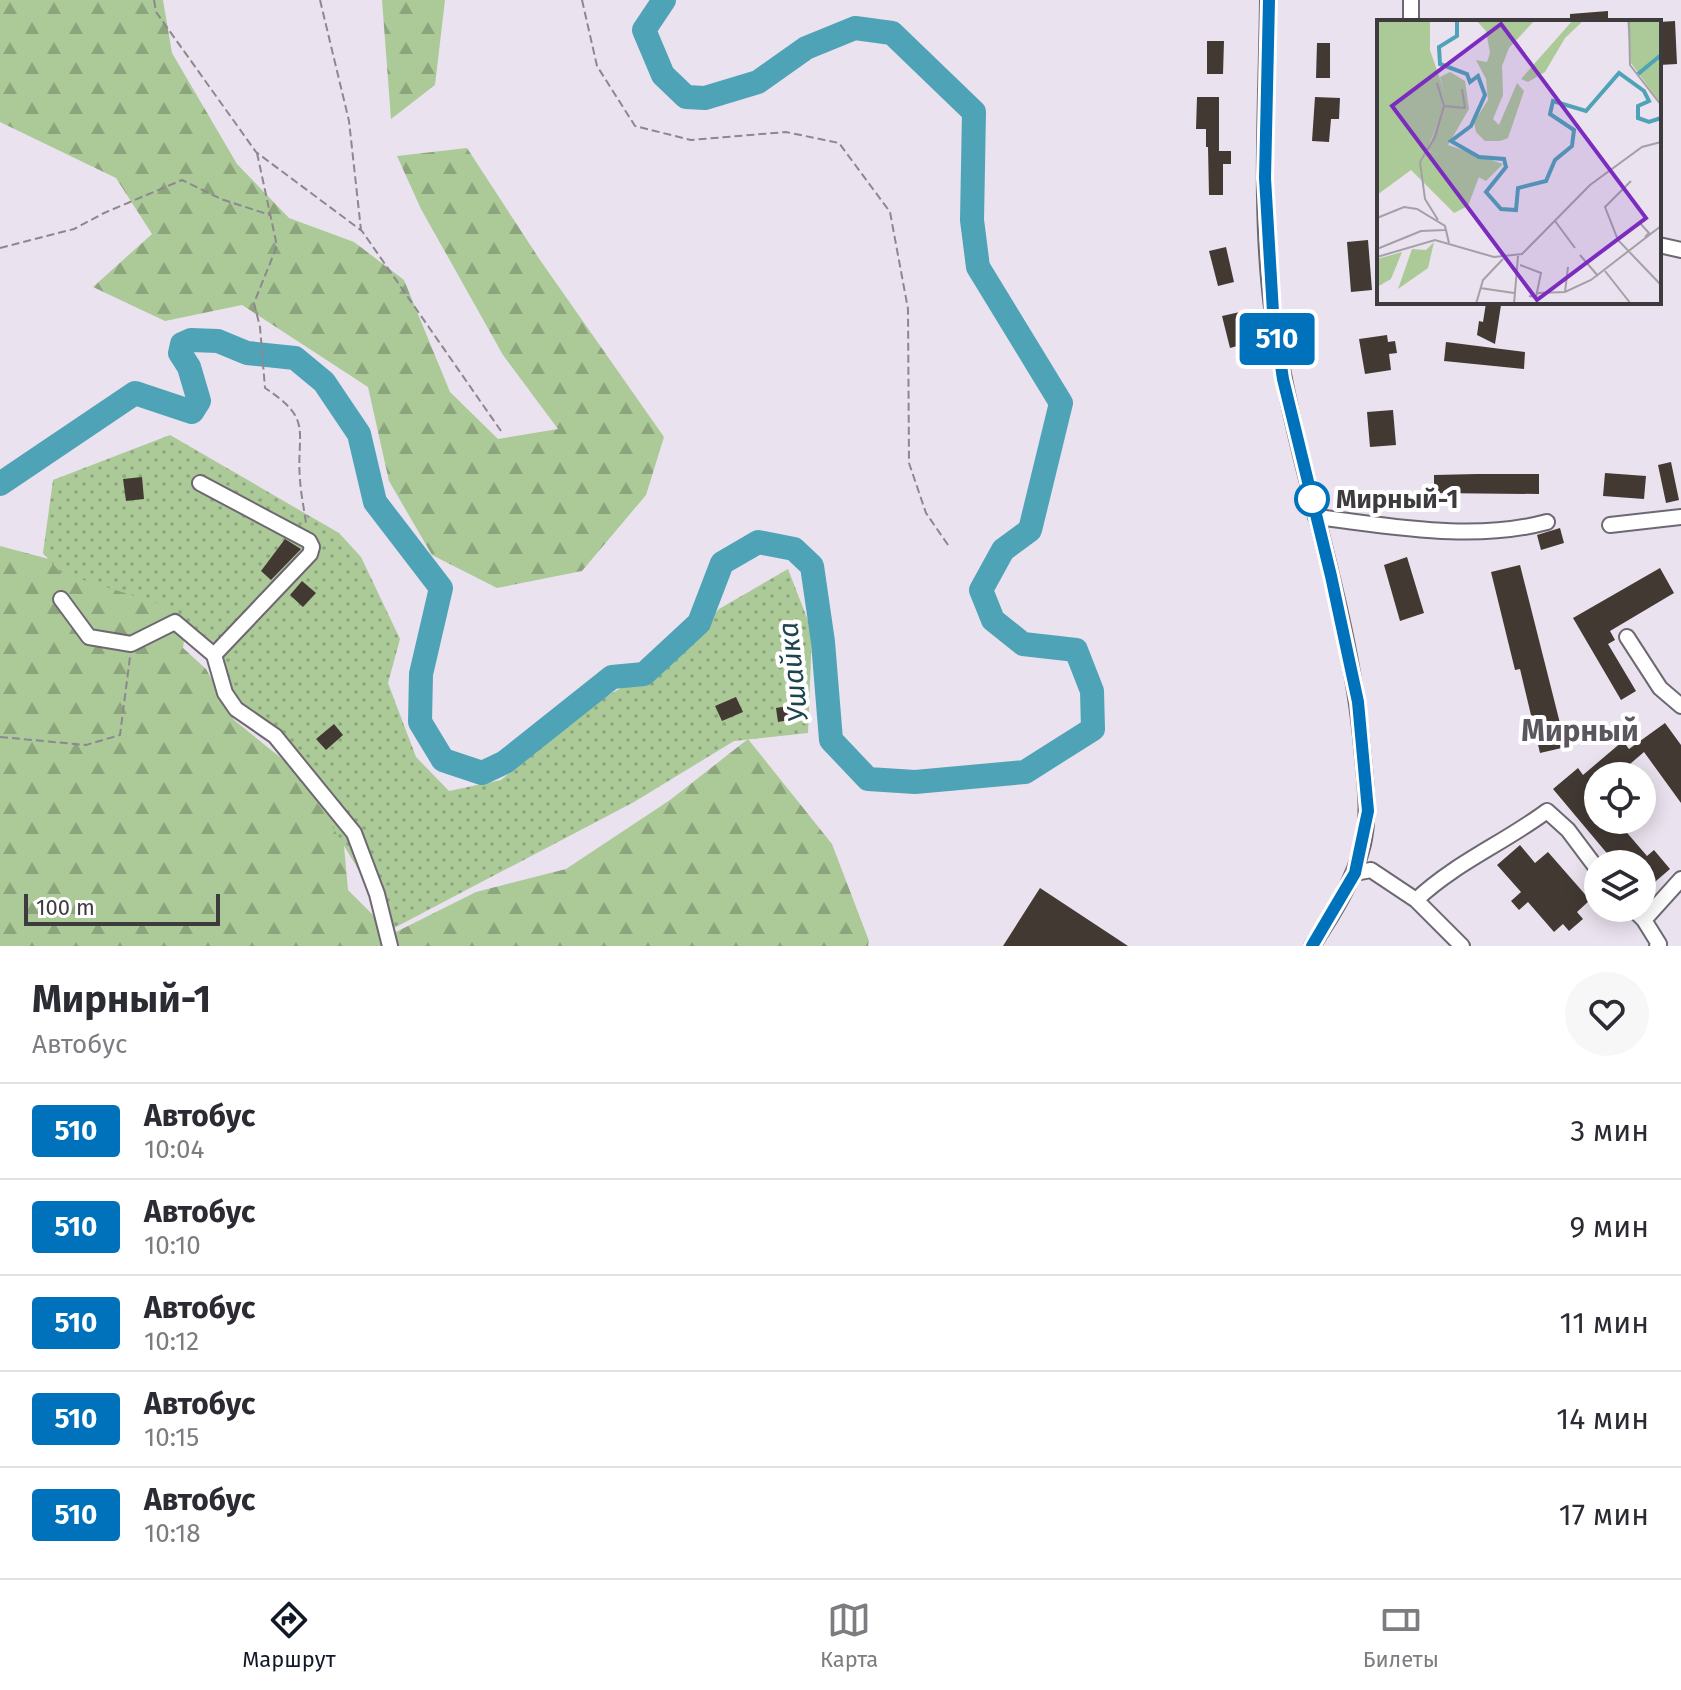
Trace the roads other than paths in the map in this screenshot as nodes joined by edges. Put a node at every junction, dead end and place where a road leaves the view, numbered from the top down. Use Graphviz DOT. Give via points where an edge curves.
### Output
graph roads {
  1 [pos="1268,0"];
  2 [pos="1661,245"];
  3 [pos="1681,250"];
  4 [pos="200,483"];
  5 [pos="1316,517"];
  6 [pos="1681,517"];
  7 [pos="1547,522"];
  8 [pos="1610,525"];
  9 [pos="61,599"];
  10 [pos="1627,637"];
  11 [pos="214,655"];
  12 [pos="1681,706"];
  13 [pos="1584,851"];
  14 [pos="1355,873"];
  15 [pos="1681,879"];
  16 [pos="1416,900"];
  17 [pos="1656,907"];
  18 [pos="1645,922"];
  19 [pos="390,946"];
  20 [pos="1312,946"];
  21 [pos="1462,946"];
  22 [pos="1657,946"];
  1 -- 5 [label="street" via="1265,178 1273,312"];
  2 -- 3 [label="street"];
  4 -- 11 [label="street" via="312,547"];
  5 -- 7 [label="street" via="1447,530 1500,531"];
  5 -- 14 [label="street" via="1358,702 1368,811"];
  6 -- 8 [label="street"];
  9 -- 11 [label="street" via="89,637 131,644 175,622"];
  10 -- 12 [label="street" via="1660,688"];
  11 -- 19 [label="street" via="225,693 236,709 275,736 354,833"];
  13 -- 16 [label="street" via="1547,811 1441,877"];
  14 -- 16 [label="street" via="1371,870"];
  14 -- 20 [label="street"];
  15 -- 17 [label="street"];
  16 -- 21 [label="street"];
  18 -- 22 [label="street"];
}
